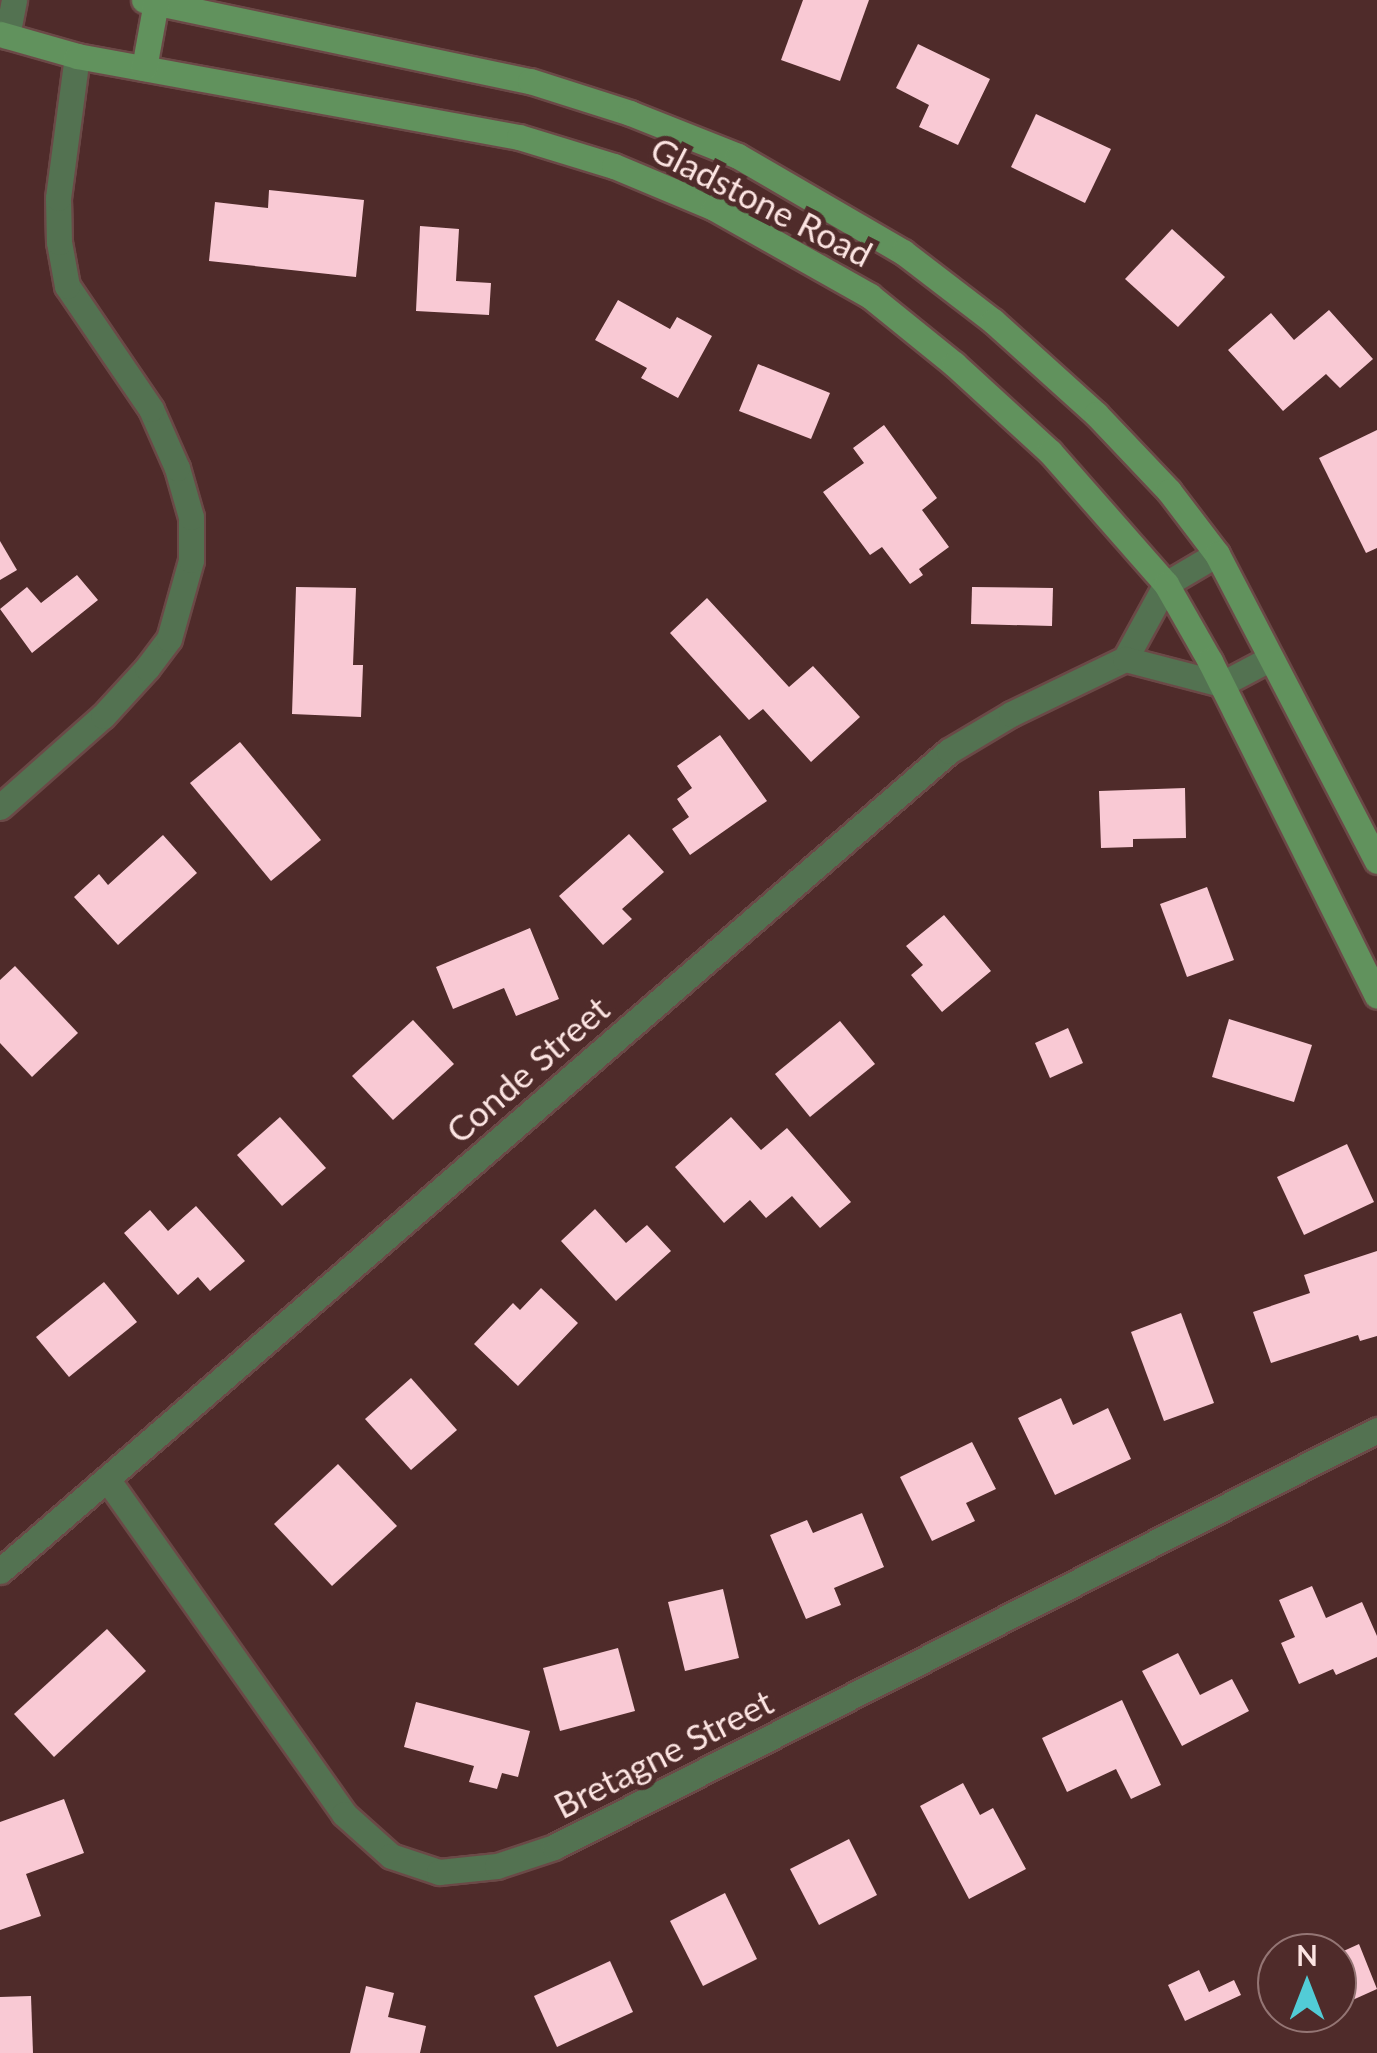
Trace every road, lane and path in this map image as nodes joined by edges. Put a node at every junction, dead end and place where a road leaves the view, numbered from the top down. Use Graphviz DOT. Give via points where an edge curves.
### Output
graph roads {
  1 [pos="14,0"];
  2 [pos="150,1"];
  3 [pos="4,35"];
  4 [pos="77,56"];
  5 [pos="144,68"];
  6 [pos="1217,554"];
  7 [pos="1166,584"];
  8 [pos="1271,658"];
  9 [pos="1126,660"];
  10 [pos="1222,684"];
  11 [pos="0,807"];
  12 [pos="1377,862"];
  13 [pos="1377,996"];
  14 [pos="1377,1430"];
  15 [pos="108,1478"];
  16 [pos="0,1571"];
  1 -- 3 [label="street"];
  2 -- 5 [label="street"];
  2 -- 6 [label="street, Gladstone Road" via="530,80 738,156 903,252 993,322 1096,414"];
  3 -- 4 [label="street, Gladstone Road"];
  4 -- 5 [label="street, Gladstone Road"];
  4 -- 11 [label="street" via="58,242 68,286 151,409 177,468 191,517 191,560 169,639 147,668"];
  5 -- 7 [label="street, Gladstone Road" via="519,138 614,166 714,208 870,296 954,364 1050,452"];
  6 -- 7 [label="street"];
  6 -- 8 [label="street, Gladstone Road"];
  7 -- 9 [label="street"];
  7 -- 10 [label="street, Gladstone Road"];
  8 -- 10 [label="street"];
  8 -- 12 [label="street, Gladstone Road"];
  9 -- 10 [label="street"];
  9 -- 15 [label="street, Conde Street" via="949,750"];
  10 -- 13 [label="street, Gladstone Road"];
  14 -- 15 [label="street, Bretagne Street" via="554,1847 498,1866 439,1872 391,1856 344,1814"];
  15 -- 16 [label="street, Conde Street"];
}
